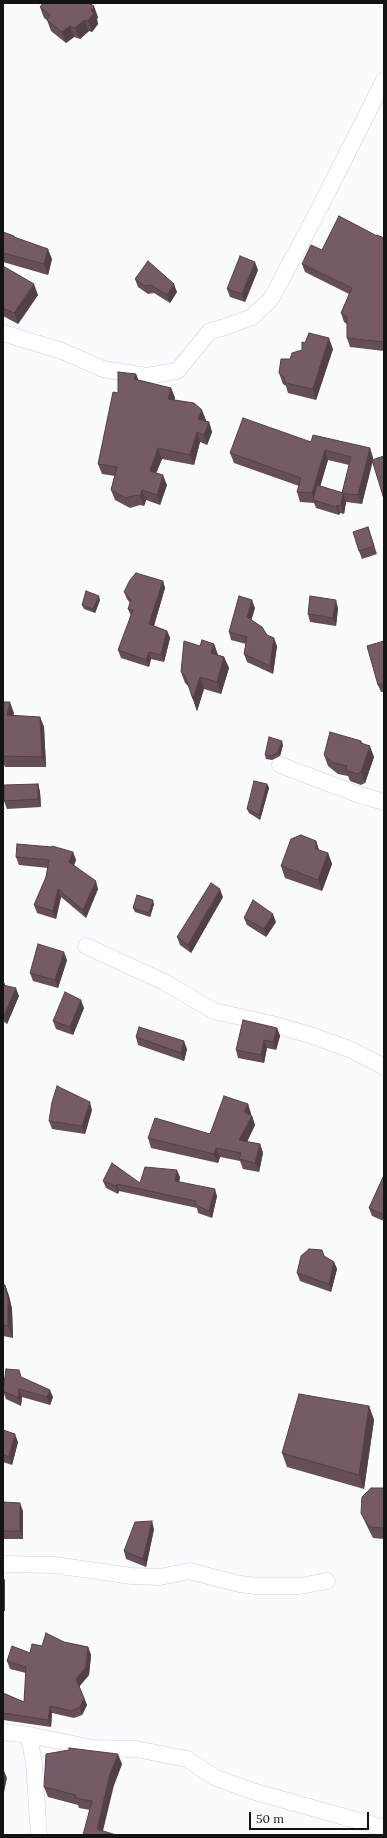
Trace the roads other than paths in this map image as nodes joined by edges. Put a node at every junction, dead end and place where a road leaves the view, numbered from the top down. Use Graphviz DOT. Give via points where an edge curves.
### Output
graph roads {
  1 [pos="384,80"];
  2 [pos="3,333"];
  3 [pos="280,765"];
  4 [pos="384,802"];
  5 [pos="86,946"];
  6 [pos="384,1067"];
  7 [pos="3,1564"];
  8 [pos="327,1581"];
  9 [pos="3,1732"];
  10 [pos="29,1735"];
  11 [pos="384,1828"];
  12 [pos="38,1835"];
  1 -- 2 [label="street" via="271,299 252,317 210,331 177,371 147,376 103,369 62,352"];
  3 -- 4 [label="street"];
  5 -- 6 [label="street" via="164,982 214,1012 310,1035 352,1050"];
  7 -- 8 [label="street" via="54,1565 132,1576 160,1577 189,1571 256,1586 300,1586"];
  9 -- 10 [label="street"];
  10 -- 11 [label="street" via="93,1748 136,1749 187,1760 214,1777 252,1791"];
  10 -- 12 [label="street" via="34,1764"];
}
